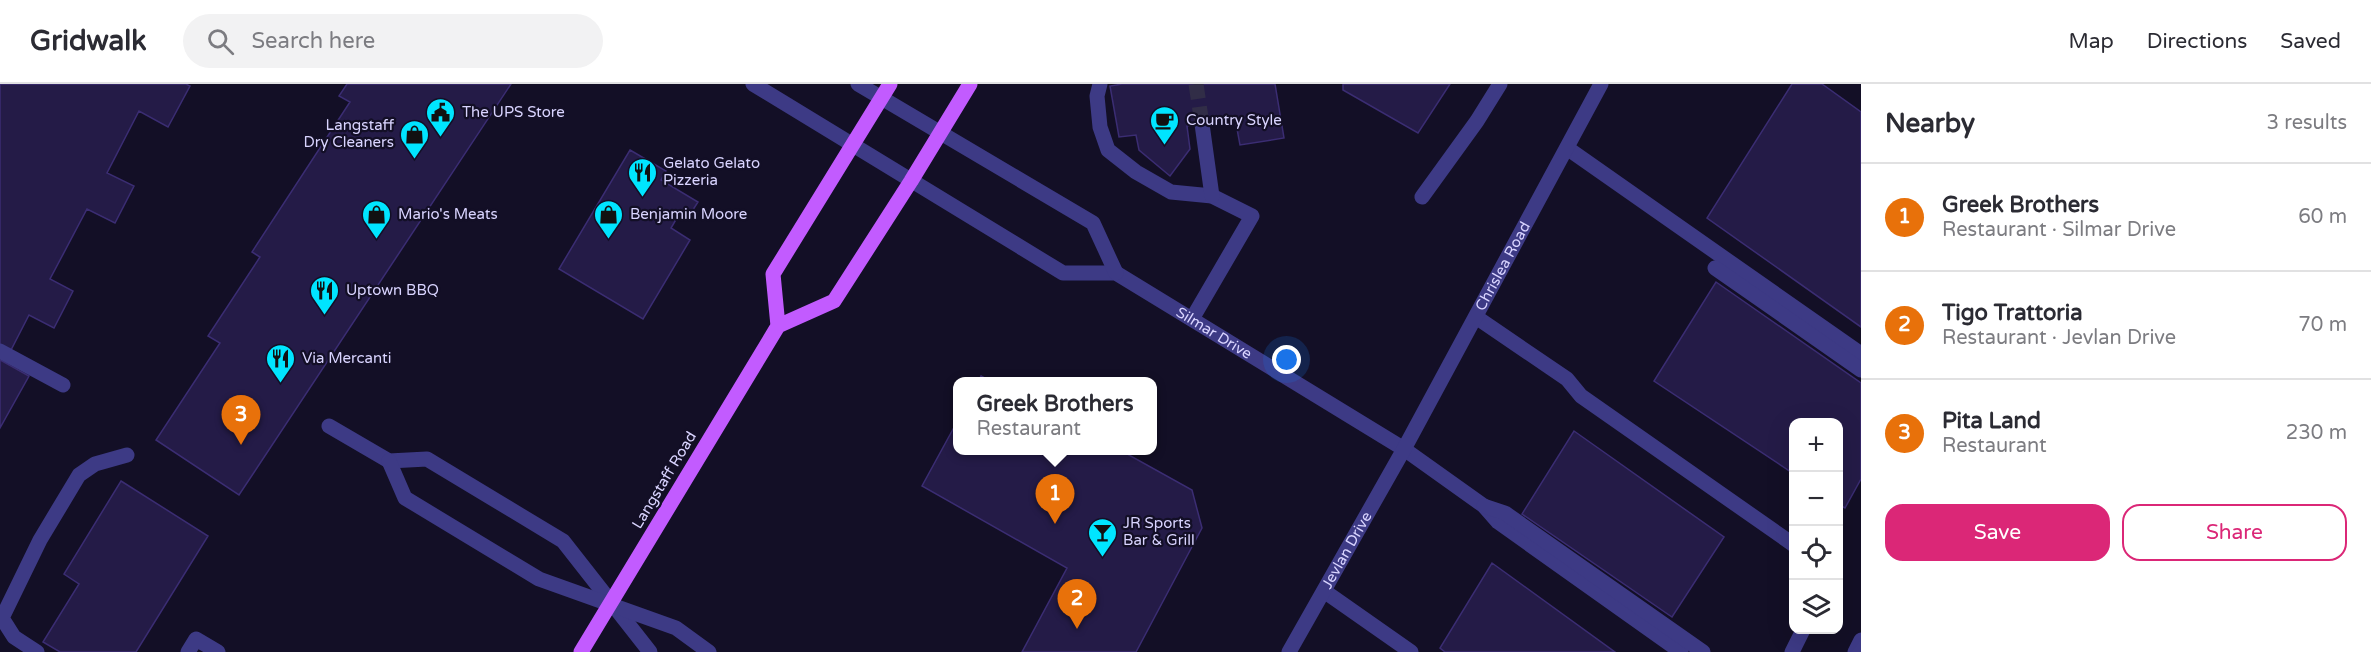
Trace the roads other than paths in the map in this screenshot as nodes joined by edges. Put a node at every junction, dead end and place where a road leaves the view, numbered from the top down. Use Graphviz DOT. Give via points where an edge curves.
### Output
graph roads {
  1 [pos="753,84"];
  2 [pos="858,84"];
  3 [pos="890,84"];
  4 [pos="970,84"];
  5 [pos="1100,84"];
  6 [pos="1500,84"];
  7 [pos="1602,84"];
  8 [pos="881,99"];
  9 [pos="1202,124"];
  10 [pos="940,133"];
  11 [pos="852,145"];
  12 [pos="1567,148"];
  13 [pos="911,181"];
  14 [pos="1212,196"];
  15 [pos="1422,196"];
  16 [pos="1715,268"];
  17 [pos="1116,273"];
  18 [pos="1476,317"];
  19 [pos="1192,319"];
  20 [pos="778,326"];
  21 [pos="0,351"];
  22 [pos="1861,354"];
  23 [pos="1861,370"];
  24 [pos="63,385"];
  25 [pos="329,426"];
  26 [pos="1404,449"];
  27 [pos="128,455"];
  28 [pos="389,461"];
  29 [pos="1484,506"];
  30 [pos="1789,542"];
  31 [pos="1324,591"];
  32 [pos="610,603"];
  33 [pos="1801,634"];
  34 [pos="1861,640"];
  35 [pos="37,652"];
  36 [pos="188,652"];
  37 [pos="218,652"];
  38 [pos="581,652"];
  39 [pos="650,652"];
  40 [pos="709,652"];
  41 [pos="1289,652"];
  42 [pos="1411,652"];
  43 [pos="1681,652"];
  44 [pos="1703,652"];
  45 [pos="1792,652"];
  46 [pos="1855,652"];
  1 -- 11 [label="street"];
  2 -- 8 [label="street"];
  3 -- 8 [label="main road"];
  4 -- 10 [label="main road"];
  5 -- 14 [label="street" via="1100,127 1107,150 1171,192"];
  6 -- 15 [label="street"];
  7 -- 12 [label="street, Chrislea Road"];
  8 -- 10 [label="street"];
  8 -- 11 [label="main road"];
  9 -- 14 [label="street"];
  10 -- 13 [label="main road"];
  10 -- 17 [label="street" via="1093,223"];
  11 -- 13 [label="street"];
  11 -- 20 [label="main road" via="773,274"];
  12 -- 18 [label="street, Chrislea Road"];
  12 -- 22 [label="street"];
  13 -- 17 [label="street" via="1064,273"];
  13 -- 20 [label="main road" via="834,301"];
  14 -- 19 [label="street" via="1252,216"];
  16 -- 23 [label="street"];
  17 -- 19 [label="street, Silmar Drive"];
  18 -- 26 [label="street, Chrislea Road"];
  18 -- 30 [label="street"];
  19 -- 26 [label="street, Silmar Drive"];
  20 -- 32 [label="main road, Langstaff Road"];
  21 -- 24 [label="street"];
  25 -- 28 [label="street"];
  26 -- 29 [label="street, Silmar Drive"];
  26 -- 31 [label="street, Jevlan Drive"];
  27 -- 35 [label="street" via="95,464 79,475 40,540 2,618 14,637"];
  28 -- 32 [label="street" via="405,498 539,579"];
  28 -- 32 [label="street" via="427,459 563,541"];
  29 -- 43 [label="street" via="1498,522"];
  29 -- 44 [label="street" via="1505,513"];
  31 -- 41 [label="street, Jevlan Drive"];
  31 -- 42 [label="street"];
  32 -- 38 [label="main road, Langstaff Road"];
  32 -- 39 [label="street"];
  32 -- 40 [label="street" via="676,628"];
  33 -- 45 [label="street"];
  34 -- 46 [label="street"];
  36 -- 37 [label="street" via="196,639"];
}
